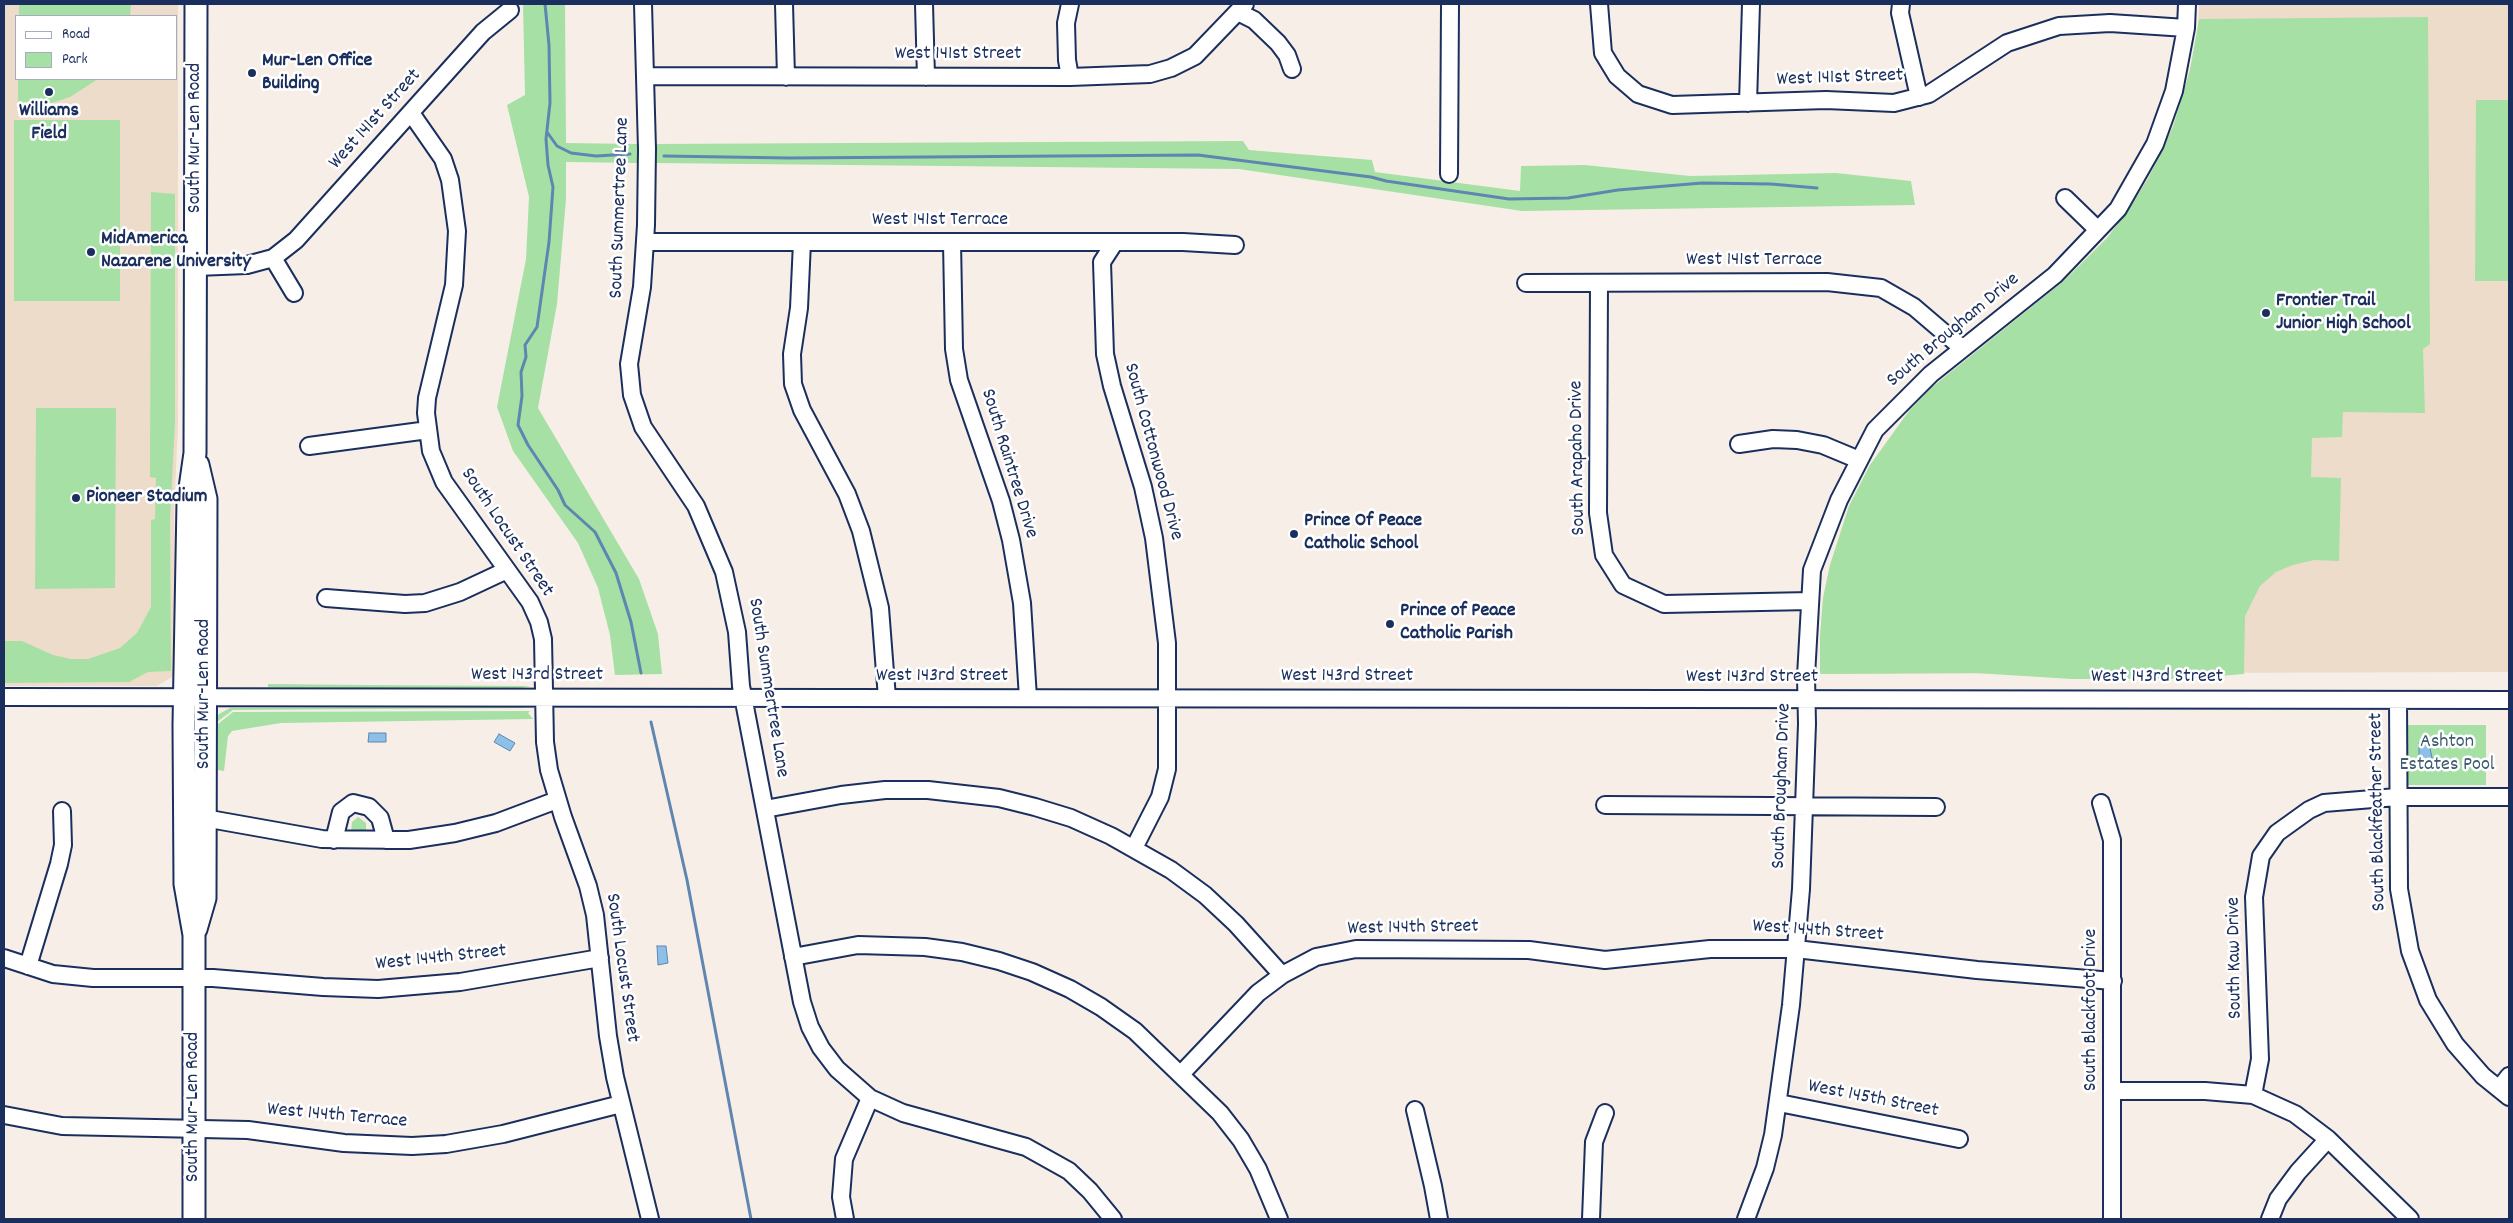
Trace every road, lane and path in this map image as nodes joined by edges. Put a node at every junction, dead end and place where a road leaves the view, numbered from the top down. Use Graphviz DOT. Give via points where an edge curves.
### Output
graph roads {
  1 [pos="196,4"];
  2 [pos="643,4"];
  3 [pos="784,4"];
  4 [pos="924,4"];
  5 [pos="1070,4"];
  6 [pos="1450,4"];
  7 [pos="1598,4"];
  8 [pos="1752,4"];
  9 [pos="1901,4"];
  10 [pos="2187,4"];
  11 [pos="1241,8"];
  12 [pos="510,10"];
  13 [pos="2186,28"];
  14 [pos="1292,69"];
  15 [pos="645,76"];
  16 [pos="786,76"];
  17 [pos="1070,76"];
  18 [pos="926,77"];
  19 [pos="1919,97"];
  20 [pos="1748,103"];
  21 [pos="411,113"];
  22 [pos="1449,174"];
  23 [pos="2065,198"];
  24 [pos="2098,230"];
  25 [pos="645,242"];
  26 [pos="802,242"];
  27 [pos="952,242"];
  28 [pos="1115,242"];
  29 [pos="1236,245"];
  30 [pos="273,258"];
  31 [pos="196,268"];
  32 [pos="1526,283"];
  33 [pos="1598,283"];
  34 [pos="294,293"];
  35 [pos="1962,348"];
  36 [pos="428,430"];
  37 [pos="1738,444"];
  38 [pos="309,446"];
  39 [pos="1859,460"];
  40 [pos="507,570"];
  41 [pos="326,598"];
  42 [pos="1810,601"];
  43 [pos="195,696"];
  44 [pos="4,697"];
  45 [pos="544,698"];
  46 [pos="744,698"];
  47 [pos="887,698"];
  48 [pos="1028,698"];
  49 [pos="1168,698"];
  50 [pos="1807,699"];
  51 [pos="2398,700"];
  52 [pos="2509,700"];
  53 [pos="2397,797"];
  54 [pos="2509,798"];
  55 [pos="557,800"];
  56 [pos="2101,803"];
  57 [pos="1605,806"];
  58 [pos="1804,807"];
  59 [pos="1936,807"];
  60 [pos="765,809"];
  61 [pos="62,811"];
  62 [pos="204,818"];
  63 [pos="334,840"];
  64 [pos="386,840"];
  65 [pos="1134,848"];
  66 [pos="194,934"];
  67 [pos="1796,949"];
  68 [pos="793,957"];
  69 [pos="4,958"];
  70 [pos="600,958"];
  71 [pos="28,966"];
  72 [pos="1282,975"];
  73 [pos="195,978"];
  74 [pos="2113,981"];
  75 [pos="1181,1074"];
  76 [pos="2509,1076"];
  77 [pos="2113,1092"];
  78 [pos="2504,1093"];
  79 [pos="2253,1095"];
  80 [pos="870,1098"];
  81 [pos="1779,1103"];
  82 [pos="621,1104"];
  83 [pos="1415,1110"];
  84 [pos="1605,1113"];
  85 [pos="4,1115"];
  86 [pos="195,1128"];
  87 [pos="1959,1139"];
  88 [pos="2328,1139"];
  89 [pos="194,1219"];
  90 [pos="650,1219"];
  91 [pos="846,1219"];
  92 [pos="1114,1219"];
  93 [pos="1279,1219"];
  94 [pos="1439,1219"];
  95 [pos="1591,1219"];
  96 [pos="1746,1219"];
  97 [pos="2112,1219"];
  98 [pos="2270,1219"];
  99 [pos="2410,1219"];
  1 -- 31 [label="main road, South Mur-Len Road"];
  2 -- 15 [label="street, South Summertree Lane"];
  3 -- 16 [label="street"];
  4 -- 18 [label="street"];
  5 -- 17 [label="street" via="1066,22"];
  6 -- 22 [label="street"];
  7 -- 20 [label="street, West 141st Street" via="1602,53 1616,76 1638,94 1672,105"];
  8 -- 20 [label="street"];
  9 -- 19 [label="street" via="1900,13"];
  10 -- 13 [label="street, South Brougham Drive"];
  11 -- 14 [label="street" via="1278,43"];
  11 -- 17 [label="street, West 141st Street" via="1204,49 1171,68 1150,74"];
  12 -- 21 [label="street, West 141st Street" via="483,32"];
  13 -- 19 [label="street, West 141st Street" via="2110,22 2059,26 2007,43 1929,94"];
  13 -- 24 [label="street, South Brougham Drive" via="2174,91 2155,144 2118,209"];
  15 -- 16 [label="street, West 141st Street"];
  15 -- 25 [label="street, South Summertree Lane"];
  16 -- 18 [label="street, West 141st Street"];
  17 -- 18 [label="street, West 141st Street"];
  19 -- 20 [label="street, West 141st Street" via="1894,103 1826,100"];
  21 -- 30 [label="street, West 141st Street" via="296,240"];
  21 -- 36 [label="street, South Locust Street" via="443,159 450,180 457,231 454,285 427,398"];
  23 -- 24 [label="street"];
  24 -- 35 [label="street, South Brougham Drive" via="2055,275"];
  25 -- 26 [label="street, West 141st Terrace"];
  25 -- 46 [label="street, South Summertree Lane" via="642,287 629,364 632,395 643,427 696,506 724,572 737,632"];
  26 -- 27 [label="street, West 141st Terrace"];
  26 -- 47 [label="street" via="799,308 792,354 793,384 802,410 848,494 861,530 880,608"];
  27 -- 28 [label="street, West 141st Terrace"];
  27 -- 48 [label="street, South Raintree Drive" via="954,348 962,389 1011,540 1022,603"];
  28 -- 29 [label="street, West 141st Terrace"];
  28 -- 49 [label="street, South Cottonwood Drive" via="1102,262 1105,354 1154,538 1167,643"];
  30 -- 31 [label="street, West 141st Street" via="247,265"];
  30 -- 34 [label="street"];
  31 -- 43 [label="main road, South Mur-Len Road" via="195,453 188,502"];
  32 -- 33 [label="street, West 141st Terrace"];
  33 -- 35 [label="street, West 141st Terrace" via="1827,282 1880,288 1914,307"];
  33 -- 42 [label="street, South Arapaho Drive" via="1598,513 1604,555 1623,585 1664,604"];
  35 -- 39 [label="street, South Brougham Drive" via="1875,430"];
  36 -- 38 [label="street"];
  36 -- 40 [label="street, South Locust Street" via="431,451 444,482"];
  37 -- 39 [label="street" via="1773,439 1797,440 1823,445"];
  39 -- 42 [label="street, South Brougham Drive" via="1839,500 1812,570"];
  40 -- 41 [label="street" via="460,592 425,603"];
  40 -- 45 [label="street, South Locust Street" via="530,602 539,622 543,639"];
  42 -- 50 [label="street, South Brougham Drive"];
  43 -- 44 [label="street, West 143rd Street"];
  43 -- 45 [label="street, West 143rd Street"];
  43 -- 62 [label="main road, South Mur-Len Road"];
  43 -- 66 [label="main road, South Mur-Len Road" via="185,884"];
  45 -- 46 [label="street, West 143rd Street"];
  45 -- 55 [label="street, South Locust Street" via="545,742"];
  46 -- 47 [label="street, West 143rd Street"];
  46 -- 60 [label="street, South Summertree Lane"];
  47 -- 48 [label="street, West 143rd Street"];
  48 -- 49 [label="street, West 143rd Street"];
  49 -- 50 [label="street, West 143rd Street"];
  49 -- 65 [label="street, South Cottonwood Drive" via="1168,756 1164,787"];
  50 -- 51 [label="street, West 143rd Street"];
  50 -- 58 [label="street, South Brougham Drive"];
  51 -- 52 [label="street, West 143rd Street"];
  51 -- 53 [label="street, South Blackfeather Street"];
  53 -- 54 [label="street, South Kaw Drive"];
  53 -- 78 [label="street, South Blackfeather Street" via="2399,889 2410,951 2423,988 2438,1019 2468,1060"];
  53 -- 79 [label="street, South Kaw Drive" via="2324,803 2277,833 2261,856 2254,897 2260,1059"];
  55 -- 64 [label="street" via="496,823 455,833"];
  55 -- 70 [label="street, South Locust Street" via="588,886"];
  56 -- 74 [label="street, South Blackfoot Drive" via="2112,840"];
  57 -- 58 [label="street"];
  58 -- 59 [label="street"];
  58 -- 67 [label="street, South Brougham Drive"];
  60 -- 65 [label="street" via="885,790 964,793 1017,802 1071,818"];
  60 -- 68 [label="street, South Summertree Lane"];
  61 -- 71 [label="street" via="63,845 59,864"];
  62 -- 63 [label="street"];
  62 -- 66 [label="main road, South Mur-Len Road" via="205,898"];
  63 -- 64 [label="street"];
  63 -- 64 [label="street" via="340,812 353,804 369,806 380,818"];
  65 -- 72 [label="street" via="1171,870 1204,896 1241,929"];
  66 -- 73 [label="main road, South Mur-Len Road"];
  67 -- 72 [label="street, West 144th Street" via="1710,949 1605,960 1529,950 1356,949 1316,957"];
  67 -- 74 [label="street, West 144th Street" via="1977,970"];
  67 -- 81 [label="street, South Brougham Drive"];
  68 -- 75 [label="street" via="872,944 925,946 999,961 1039,975 1101,1007 1135,1031"];
  68 -- 80 [label="street, South Summertree Lane" via="802,1002 821,1048 838,1069"];
  69 -- 71 [label="street, West 144th Street"];
  70 -- 73 [label="street, West 144th Street" via="415,988 323,987"];
  70 -- 82 [label="street, South Locust Street" via="608,1036"];
  71 -- 73 [label="street, West 144th Street" via="53,974 92,978"];
  72 -- 75 [label="street, West 144th Street" via="1258,993"];
  73 -- 86 [label="main road, South Mur-Len Road"];
  74 -- 77 [label="street, South Blackfoot Drive"];
  75 -- 93 [label="street" via="1220,1113 1241,1140 1258,1169"];
  76 -- 78 [label="street"];
  77 -- 79 [label="street" via="2206,1091"];
  77 -- 97 [label="street, South Blackfoot Drive"];
  79 -- 88 [label="street" via="2295,1114"];
  80 -- 91 [label="street" via="844,1159 842,1197"];
  80 -- 92 [label="street, South Summertree Lane" via="903,1113 1026,1147 1069,1172"];
  81 -- 87 [label="street, West 145th Street"];
  81 -- 96 [label="street, South Brougham Drive" via="1766,1168"];
  82 -- 86 [label="street, West 144th Terrace" via="503,1134 412,1146 344,1143 248,1130"];
  82 -- 90 [label="street, South Locust Street"];
  83 -- 94 [label="street"];
  84 -- 95 [label="street" via="1594,1142"];
  85 -- 86 [label="street, West 144th Terrace" via="62,1126"];
  86 -- 89 [label="main road, South Mur-Len Road"];
  88 -- 98 [label="street" via="2288,1185"];
  88 -- 99 [label="street"];
}
